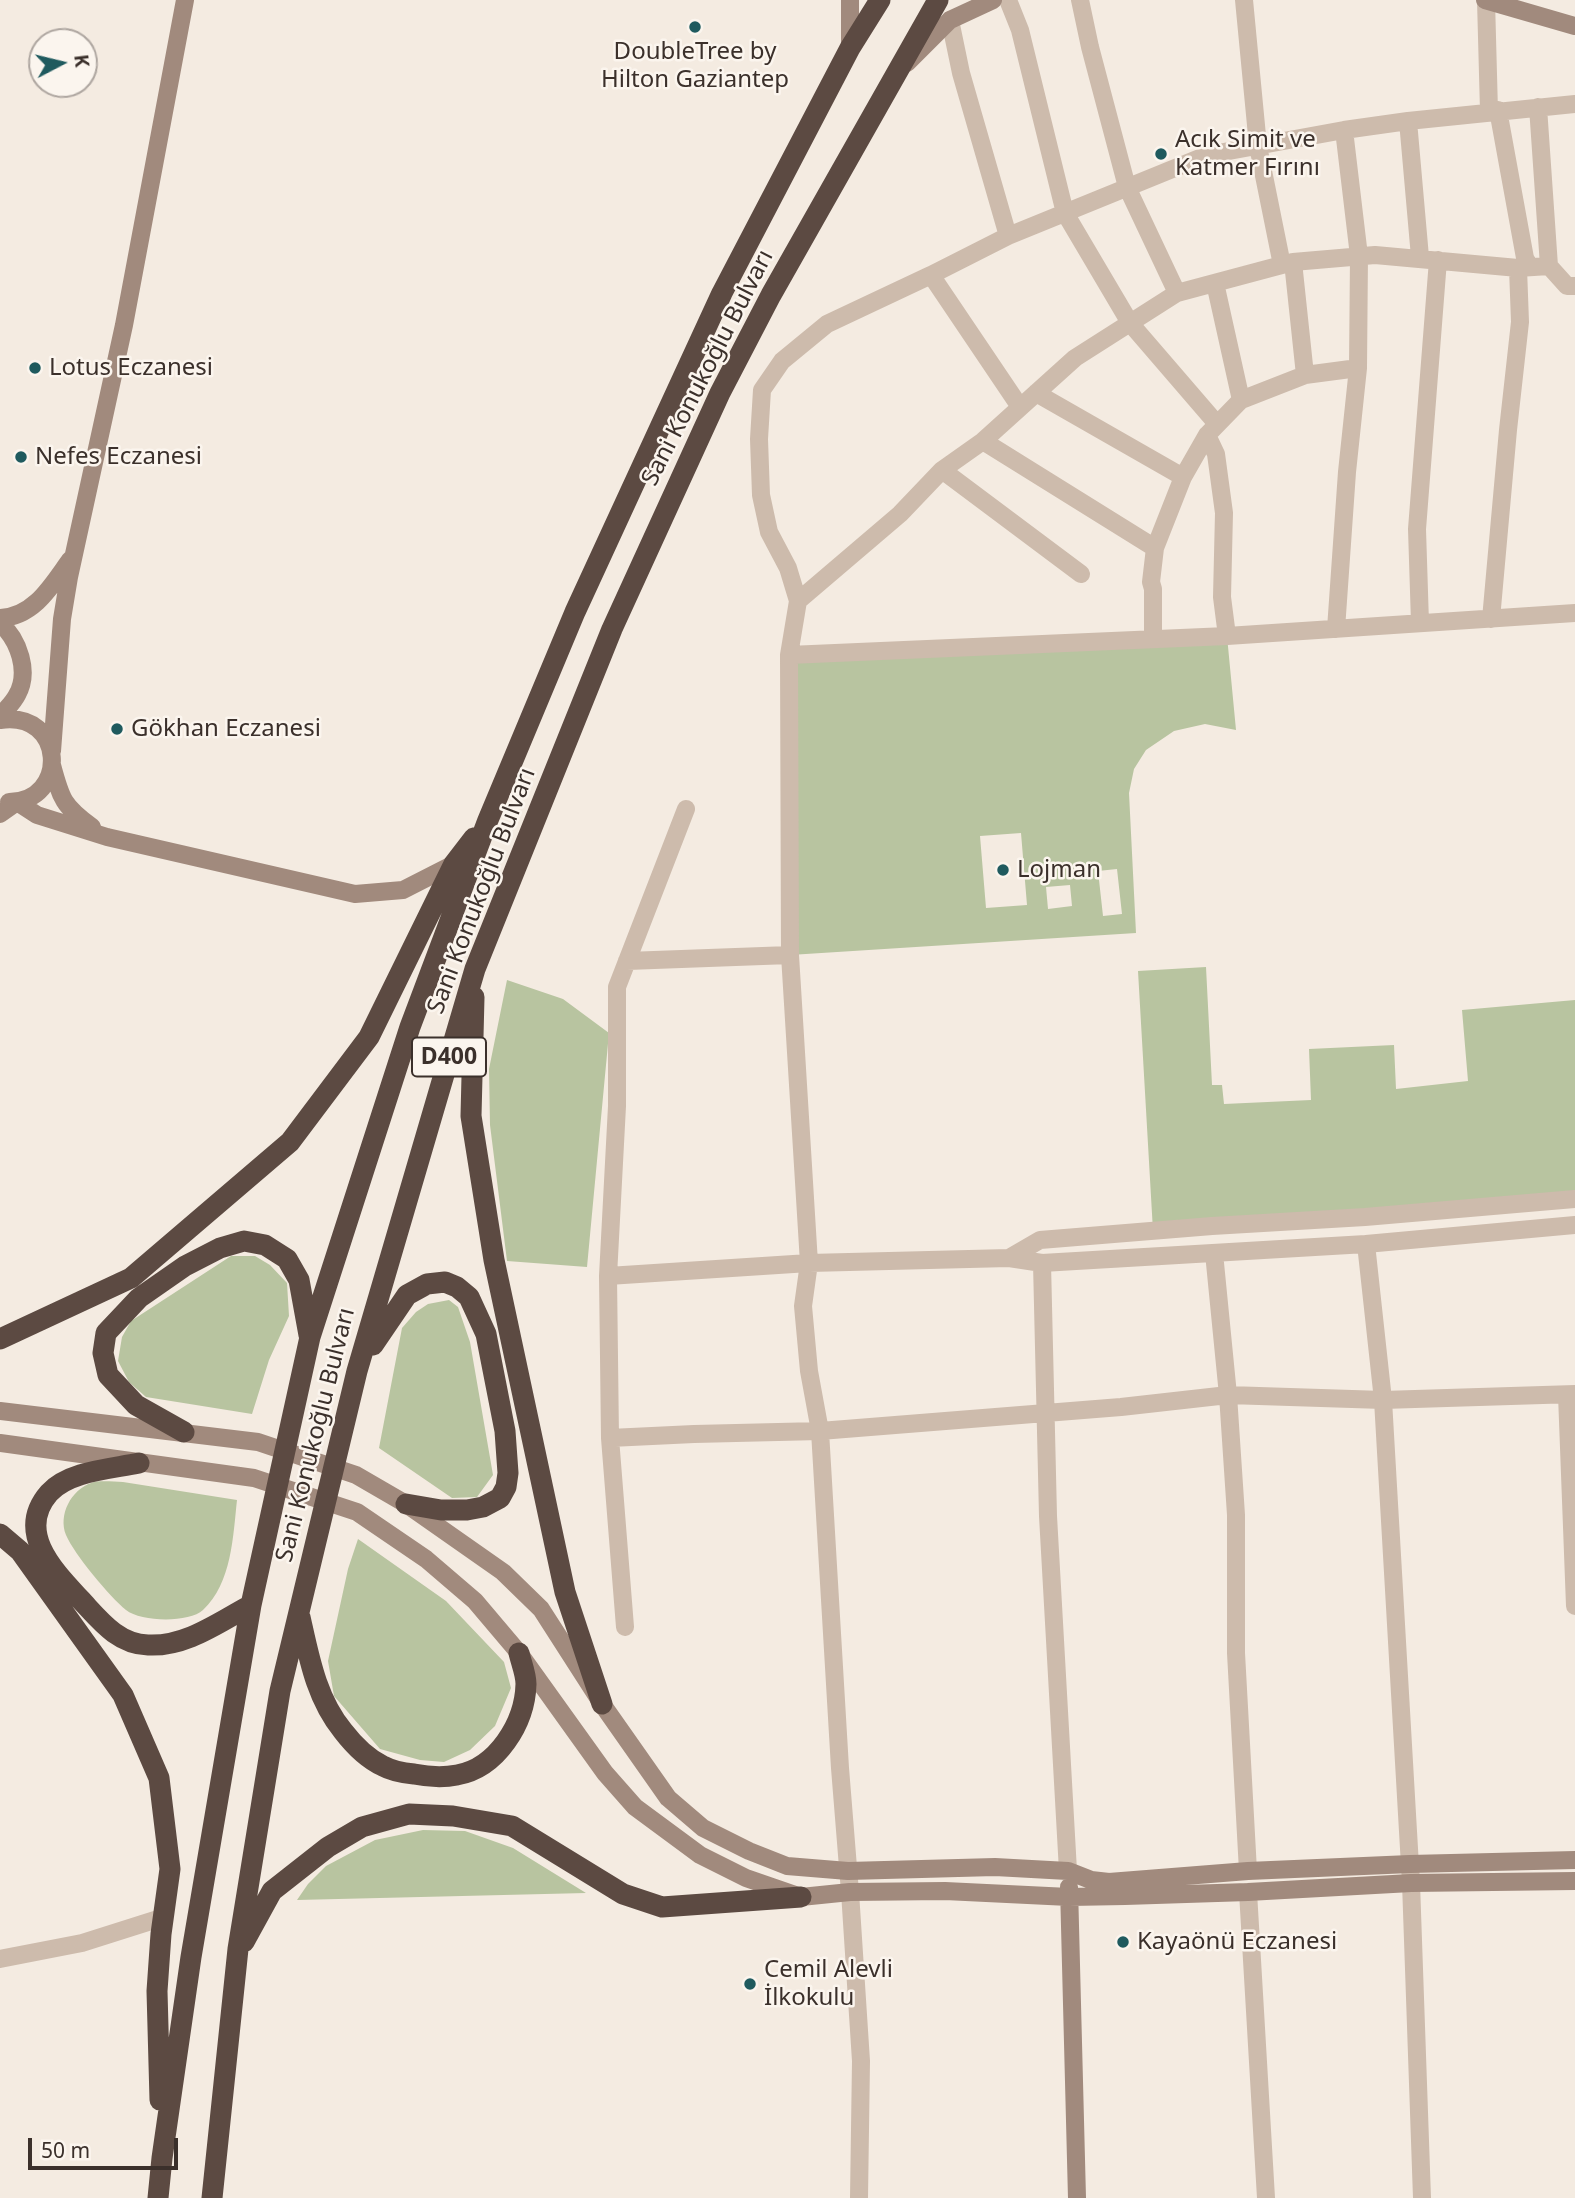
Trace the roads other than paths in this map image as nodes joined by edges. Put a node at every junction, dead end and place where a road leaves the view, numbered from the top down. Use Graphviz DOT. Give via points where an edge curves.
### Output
graph roads {
  1 [pos="185,0"];
  2 [pos="850,0"];
  3 [pos="880,0"];
  4 [pos="938,0"];
  5 [pos="993,0"];
  6 [pos="1008,0"];
  7 [pos="1080,0"];
  8 [pos="1244,0"];
  9 [pos="1486,0"];
  10 [pos="950,20"];
  11 [pos="1575,26"];
  12 [pos="850,48"];
  13 [pos="892,78"];
  14 [pos="1575,104"];
  15 [pos="1538,107"];
  16 [pos="1493,111"];
  17 [pos="1408,121"];
  18 [pos="1344,130"];
  19 [pos="1258,146"];
  20 [pos="1127,187"];
  21 [pos="1065,214"];
  22 [pos="1008,236"];
  23 [pos="1359,256"];
  24 [pos="1429,259"];
  25 [pos="1287,263"];
  26 [pos="1549,266"];
  27 [pos="1524,267"];
  28 [pos="932,275"];
  29 [pos="1215,283"];
  30 [pos="1575,286"];
  31 [pos="1177,293"];
  32 [pos="1130,323"];
  33 [pos="1358,368"];
  34 [pos="1304,376"];
  35 [pos="1036,393"];
  36 [pos="1241,400"];
  37 [pos="1020,407"];
  38 [pos="1212,429"];
  39 [pos="983,441"];
  40 [pos="942,470"];
  41 [pos="1183,477"];
  42 [pos="1155,548"];
  43 [pos="74,555"];
  44 [pos="1081,574"];
  45 [pos="798,601"];
  46 [pos="1575,613"];
  47 [pos="0,618"];
  48 [pos="1491,618"];
  49 [pos="0,623"];
  50 [pos="1420,623"];
  51 [pos="1336,629"];
  52 [pos="1227,636"];
  53 [pos="1153,638"];
  54 [pos="789,655"];
  55 [pos="0,719"];
  56 [pos="52,758"];
  57 [pos="8,801"];
  58 [pos="686,809"];
  59 [pos="0,814"];
  60 [pos="488,820"];
  61 [pos="107,837"];
  62 [pos="454,864"];
  63 [pos="790,955"];
  64 [pos="627,961"];
  65 [pos="475,969"];
  66 [pos="1575,1199"];
  67 [pos="1575,1225"];
  68 [pos="1366,1244"];
  69 [pos="1214,1253"];
  70 [pos="1009,1258"];
  71 [pos="809,1263"];
  72 [pos="1042,1263"];
  73 [pos="608,1276"];
  74 [pos="310,1337"];
  75 [pos="0,1339"];
  76 [pos="357,1371"];
  77 [pos="1228,1395"];
  78 [pos="1571,1395"];
  79 [pos="1383,1400"];
  80 [pos="0,1411"];
  81 [pos="1045,1412"];
  82 [pos="820,1431"];
  83 [pos="184,1432"];
  84 [pos="610,1438"];
  85 [pos="0,1443"];
  86 [pos="139,1463"];
  87 [pos="406,1504"];
  88 [pos="0,1534"];
  89 [pos="251,1605"];
  90 [pos="1575,1606"];
  91 [pos="299,1611"];
  92 [pos="625,1627"];
  93 [pos="519,1653"];
  94 [pos="602,1704"];
  95 [pos="1575,1860"];
  96 [pos="1410,1864"];
  97 [pos="848,1871"];
  98 [pos="1068,1871"];
  99 [pos="1248,1871"];
  100 [pos="1575,1881"];
  101 [pos="1412,1883"];
  102 [pos="850,1892"];
  103 [pos="1248,1892"];
  104 [pos="801,1897"];
  105 [pos="1069,1897"];
  106 [pos="164,1917"];
  107 [pos="237,1956"];
  108 [pos="0,1959"];
  109 [pos="162,2158"];
  110 [pos="158,2198"];
  111 [pos="212,2198"];
  112 [pos="859,2198"];
  113 [pos="1077,2198"];
  114 [pos="1266,2198"];
  115 [pos="1422,2198"];
  1 -- 43 [label="main road" via="124,325"];
  2 -- 12 [label="main road"];
  3 -- 12 [label="highway, Sani Konukoğlu Bulvarı / D400"];
  4 -- 13 [label="highway, Sani Konukoğlu Bulvarı / D400"];
  5 -- 10 [label="main road"];
  6 -- 21 [label="street" via="1020,30"];
  7 -- 20 [label="street"];
  8 -- 19 [label="street"];
  9 -- 11 [label="main road"];
  9 -- 16 [label="street"];
  10 -- 13 [label="main road"];
  10 -- 22 [label="street"];
  12 -- 60 [label="highway, Sani Konukoğlu Bulvarı / D400" via="717,304 575,612"];
  13 -- 65 [label="highway, Sani Konukoğlu Bulvarı / D400" via="720,393 612,629"];
  14 -- 15 [label="street"];
  15 -- 16 [label="street"];
  15 -- 26 [label="street"];
  16 -- 17 [label="street"];
  16 -- 27 [label="street"];
  17 -- 18 [label="street"];
  17 -- 24 [label="street"];
  18 -- 19 [label="street"];
  18 -- 23 [label="street"];
  19 -- 20 [label="street" via="1207,155"];
  19 -- 25 [label="street"];
  20 -- 21 [label="street"];
  20 -- 31 [label="street"];
  21 -- 22 [label="street"];
  21 -- 32 [label="street"];
  22 -- 28 [label="street"];
  23 -- 24 [label="street"];
  23 -- 25 [label="street"];
  23 -- 33 [label="street"];
  24 -- 27 [label="street"];
  24 -- 50 [label="street" via="1418,529"];
  25 -- 29 [label="street"];
  25 -- 34 [label="street"];
  26 -- 27 [label="street"];
  26 -- 30 [label="street" via="1567,286"];
  27 -- 48 [label="street"];
  28 -- 37 [label="street"];
  28 -- 45 [label="street" via="827,324 782,361 762,390 761,495 769,532 788,568"];
  29 -- 31 [label="street"];
  29 -- 36 [label="street"];
  31 -- 32 [label="street"];
  32 -- 35 [label="street" via="1075,358"];
  32 -- 38 [label="street"];
  33 -- 34 [label="street"];
  33 -- 51 [label="street"];
  34 -- 36 [label="street"];
  35 -- 37 [label="street"];
  35 -- 41 [label="street"];
  36 -- 38 [label="street"];
  37 -- 39 [label="street"];
  38 -- 41 [label="street"];
  38 -- 52 [label="street" via="1224,513 1222,597"];
  39 -- 40 [label="street"];
  39 -- 42 [label="street"];
  40 -- 44 [label="street"];
  40 -- 45 [label="street" via="900,514"];
  41 -- 42 [label="street"];
  42 -- 53 [label="street"];
  43 -- 47 [label="main road" via="41,599 30,608"];
  43 -- 56 [label="main road" via="62,619"];
  45 -- 54 [label="street"];
  46 -- 48 [label="street"];
  48 -- 50 [label="street"];
  49 -- 55 [label="main road" via="9,631 23,673 18,694"];
  50 -- 51 [label="street"];
  51 -- 52 [label="street"];
  52 -- 53 [label="street"];
  53 -- 54 [label="street"];
  54 -- 63 [label="street"];
  55 -- 56 [label="main road" via="12,718 37,727 47,738"];
  56 -- 57 [label="main road" via="49,778 41,789 30,798"];
  56 -- 61 [label="main road" via="60,795 74,814"];
  57 -- 59 [label="main road"];
  57 -- 61 [label="main road"];
  58 -- 64 [label="street"];
  60 -- 62 [label="highway"];
  60 -- 74 [label="highway, Sani Konukoğlu Bulvarı / D400" via="410,1027"];
  61 -- 62 [label="main road" via="355,894 403,890"];
  62 -- 75 [label="highway" via="369,1037 290,1142 131,1278"];
  63 -- 64 [label="street"];
  63 -- 71 [label="street"];
  64 -- 73 [label="street" via="617,987 617,1106"];
  65 -- 76 [label="highway, Sani Konukoğlu Bulvarı / D400"];
  65 -- 94 [label="highway" via="471,1116 494,1260 565,1592"];
  66 -- 70 [label="street" via="1040,1240"];
  67 -- 68 [label="street"];
  68 -- 69 [label="street"];
  68 -- 79 [label="street"];
  69 -- 72 [label="street"];
  69 -- 77 [label="street"];
  70 -- 71 [label="street"];
  70 -- 72 [label="street"];
  71 -- 73 [label="street"];
  71 -- 82 [label="street" via="803,1306"];
  72 -- 81 [label="street"];
  73 -- 84 [label="street"];
  74 -- 83 [label="highway" via="299,1280 287,1259 265,1245 244,1241 220,1248 139,1298 106,1333 103,1353 108,1376 136,1405"];
  74 -- 89 [label="highway, Sani Konukoğlu Bulvarı / D400"];
  76 -- 87 [label="highway" via="407,1294 426,1284 445,1282 470,1297 486,1334 505,1431 506,1487 500,1498 467,1510"];
  76 -- 91 [label="highway, Sani Konukoğlu Bulvarı / D400"];
  77 -- 79 [label="street"];
  77 -- 81 [label="street"];
  77 -- 99 [label="street"];
  78 -- 79 [label="street"];
  78 -- 90 [label="street"];
  79 -- 96 [label="street"];
  80 -- 83 [label="main road"];
  81 -- 82 [label="street"];
  81 -- 98 [label="street"];
  82 -- 84 [label="street"];
  82 -- 97 [label="street"];
  83 -- 87 [label="main road" via="257,1442 356,1475"];
  84 -- 92 [label="street"];
  85 -- 86 [label="main road"];
  86 -- 89 [label="highway" via="62,1482 50,1493 39,1508 36,1529 51,1568 111,1631 147,1645 184,1640"];
  86 -- 93 [label="main road" via="254,1478 357,1512 426,1559 475,1601"];
  87 -- 94 [label="main road" via="503,1572 541,1609"];
  88 -- 106 [label="highway" via="20,1551 123,1695 159,1778 170,1869"];
  89 -- 109 [label="highway, Sani Konukoğlu Bulvarı / D400"];
  91 -- 93 [label="highway" via="314,1678 329,1711 367,1755 401,1772 459,1775 474,1770 501,1749 522,1710 526,1682"];
  91 -- 107 [label="highway, Sani Konukoğlu Bulvarı / D400" via="280,1691"];
  93 -- 104 [label="main road" via="605,1773 635,1807 700,1855 746,1878"];
  94 -- 97 [label="main road" via="668,1798 703,1828 787,1866"];
  95 -- 96 [label="main road"];
  96 -- 99 [label="main road"];
  96 -- 101 [label="street"];
  97 -- 98 [label="main road" via="995,1867"];
  97 -- 102 [label="street"];
  98 -- 99 [label="main road" via="1109,1882"];
  98 -- 105 [label="main road"];
  100 -- 101 [label="main road"];
  101 -- 103 [label="main road"];
  101 -- 115 [label="street"];
  102 -- 104 [label="main road"];
  102 -- 105 [label="main road"];
  102 -- 112 [label="street" via="861,2061"];
  103 -- 105 [label="main road"];
  103 -- 114 [label="street"];
  104 -- 107 [label="highway" via="662,1907 623,1894 512,1826 409,1814 362,1827 272,1891"];
  105 -- 113 [label="main road"];
  106 -- 108 [label="street" via="82,1943"];
  106 -- 109 [label="highway" via="157,1991"];
  107 -- 111 [label="highway, Sani Konukoğlu Bulvarı / D400"];
  109 -- 110 [label="highway, Sani Konukoğlu Bulvarı / D400"];
}
